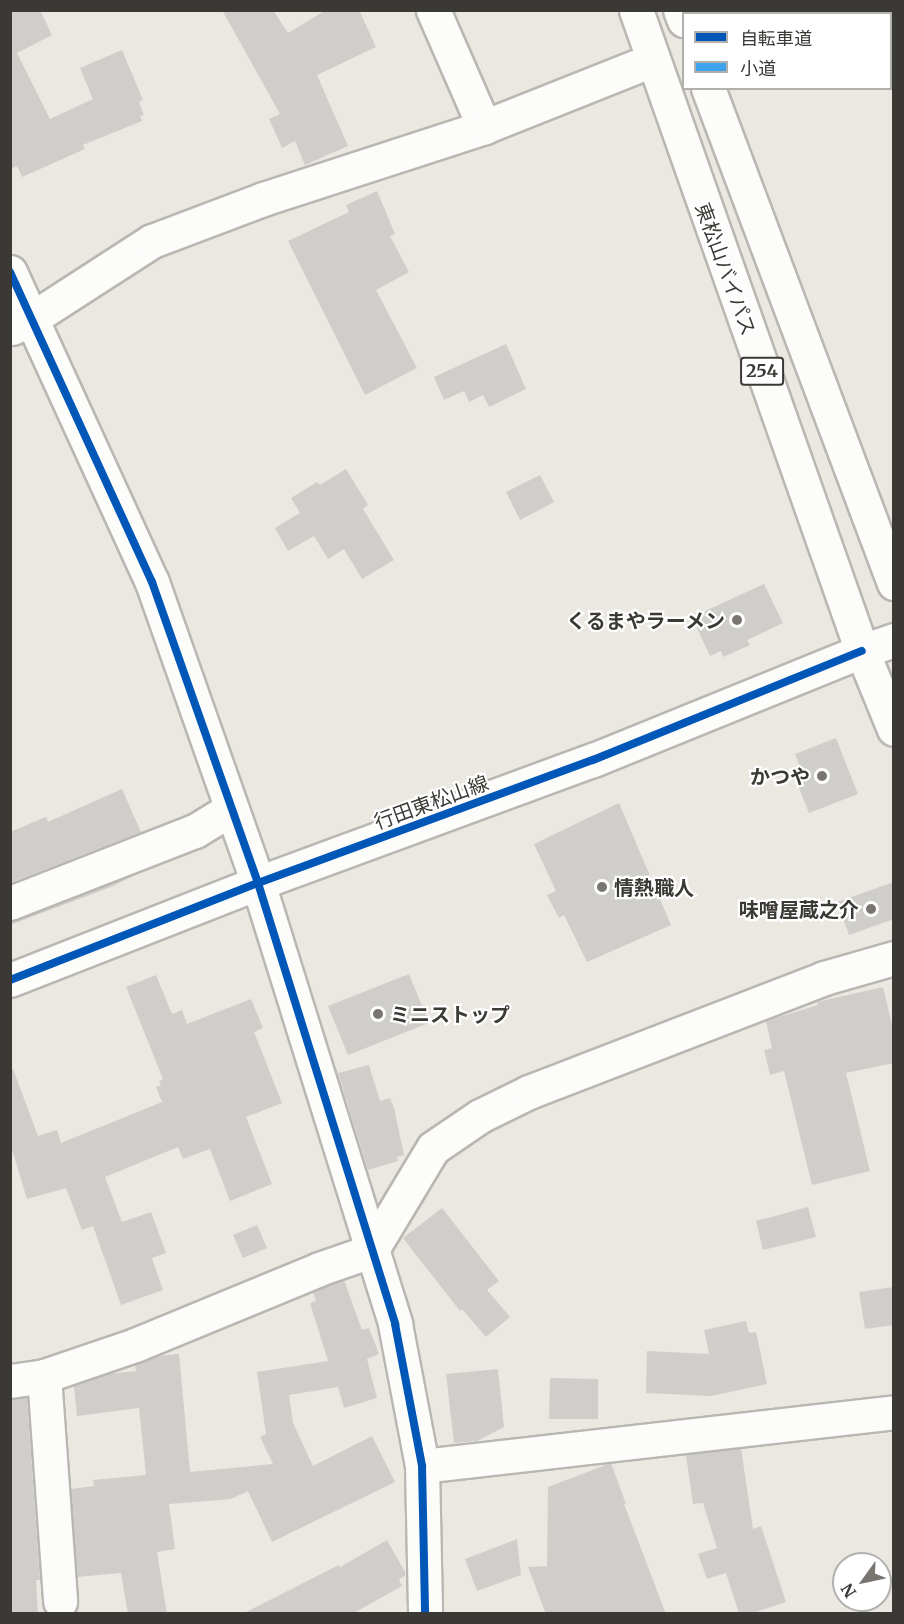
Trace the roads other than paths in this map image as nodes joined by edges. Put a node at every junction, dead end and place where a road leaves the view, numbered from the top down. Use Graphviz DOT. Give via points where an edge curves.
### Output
graph roads {
  1 [pos="433,10"];
  2 [pos="636,10"];
  3 [pos="652,60"];
  4 [pos="709,90"];
  5 [pos="484,127"];
  6 [pos="10,272"];
  7 [pos="21,324"];
  8 [pos="894,583"];
  9 [pos="894,640"];
  10 [pos="862,651"];
  11 [pos="894,729"];
  12 [pos="231,808"];
  13 [pos="258,883"];
  14 [pos="10,903"];
  15 [pos="894,958"];
  16 [pos="10,980"];
  17 [pos="371,1251"];
  18 [pos="44,1376"];
  19 [pos="10,1381"];
  20 [pos="894,1412"];
  21 [pos="422,1466"];
  22 [pos="60,1601"];
  23 [pos="425,1614"];
  1 -- 5 [label="main road"];
  2 -- 3 [label="main road, 東松山バイパス / 254"];
  3 -- 5 [label="main road"];
  3 -- 10 [label="main road, 東松山バイパス / 254"];
  4 -- 8 [label="main road, 254"];
  5 -- 7 [label="main road" via="263,199 152,241"];
  6 -- 7 [label="main road"];
  7 -- 12 [label="main road" via="152,582"];
  9 -- 10 [label="main road, 行田東松山線"];
  10 -- 11 [label="main road, 東松山バイパス / 254"];
  10 -- 13 [label="main road, 行田東松山線" via="592,760"];
  12 -- 13 [label="main road"];
  12 -- 14 [label="main road" via="195,831"];
  13 -- 16 [label="main road, 行田東松山線"];
  13 -- 17 [label="main road"];
  15 -- 17 [label="main road" via="824,978 529,1092 480,1116 433,1148"];
  17 -- 18 [label="main road" via="135,1345"];
  17 -- 21 [label="main road" via="395,1324"];
  18 -- 19 [label="main road"];
  18 -- 22 [label="main road"];
  20 -- 21 [label="main road"];
  21 -- 23 [label="main road"];
}
